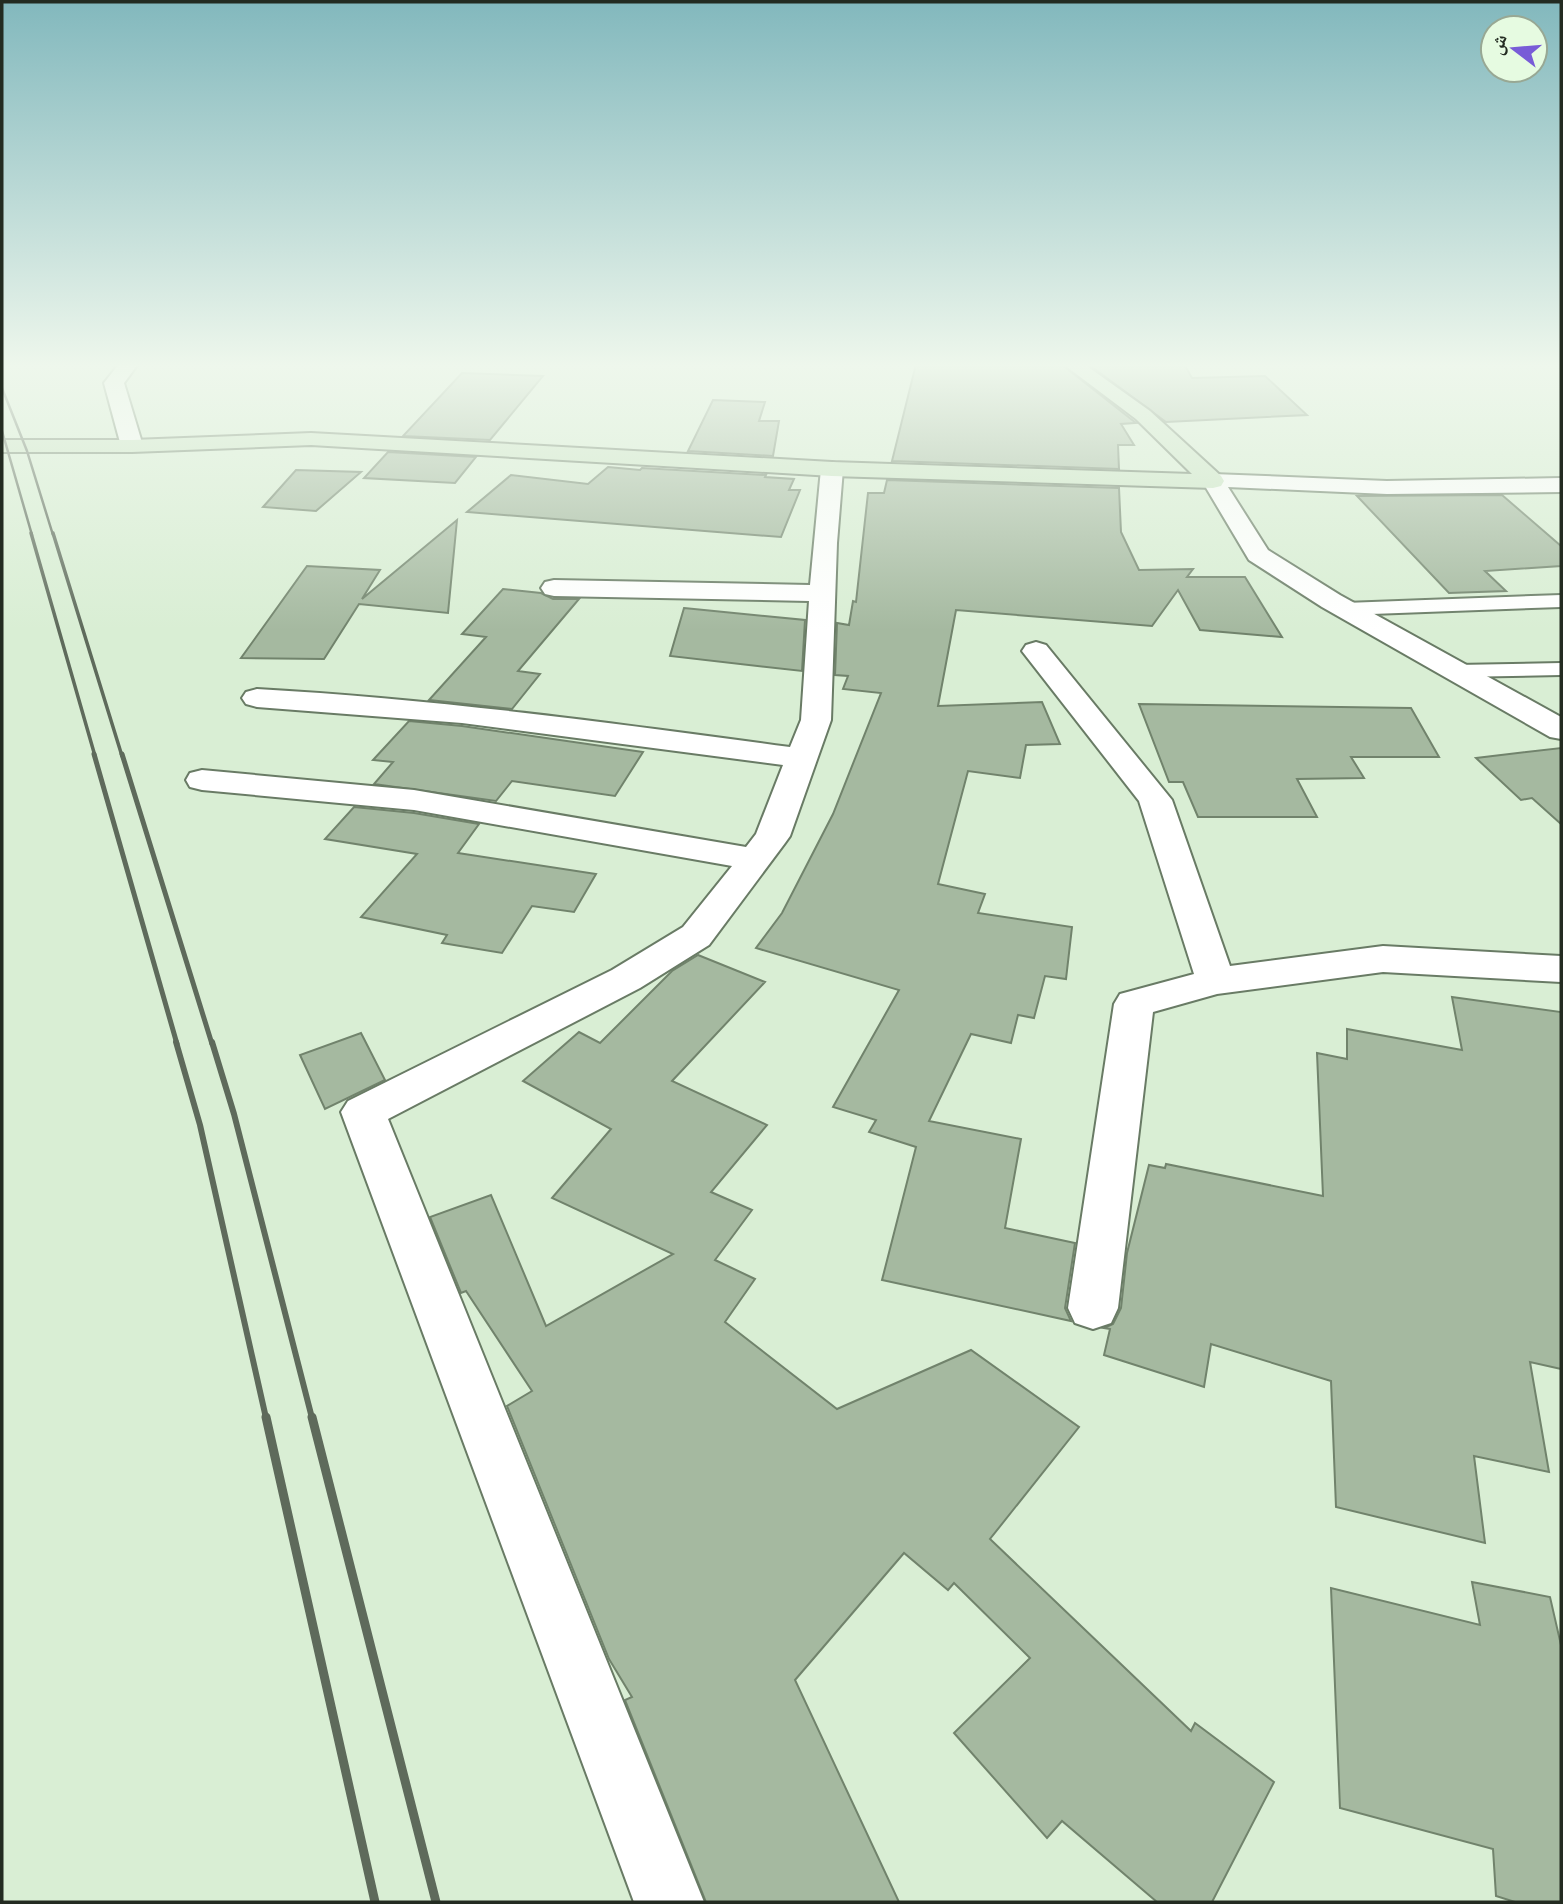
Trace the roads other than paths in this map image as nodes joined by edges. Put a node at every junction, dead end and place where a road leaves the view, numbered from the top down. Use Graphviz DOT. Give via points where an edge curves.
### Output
graph roads {
  1 [pos="577,453"];
  2 [pos="1183,453"];
  3 [pos="832,469"];
  4 [pos="1213,481"];
  5 [pos="1561,485"];
  6 [pos="554,588"];
  7 [pos="824,593"];
  8 [pos="1561,601"];
  9 [pos="1345,609"];
  10 [pos="1036,651"];
  11 [pos="1561,669"];
  12 [pos="1456,671"];
  13 [pos="257,698"];
  14 [pos="1561,730"];
  15 [pos="802,758"];
  16 [pos="202,780"];
  17 [pos="755,859"];
  18 [pos="1561,969"];
  19 [pos="1216,981"];
  20 [pos="1093,1308"];
  21 [pos="669,1902"];
  1 -- 3 [label="main road"];
  2 -- 4 [label="main road"];
  3 -- 4 [label="main road"];
  3 -- 7 [label="street"];
  4 -- 5 [label="street" via="1360,489"];
  4 -- 9 [label="street" via="1258,555"];
  6 -- 7 [label="street"];
  7 -- 15 [label="street" via="816,720"];
  8 -- 9 [label="lane"];
  9 -- 12 [label="street"];
  10 -- 19 [label="street" via="1155,800"];
  11 -- 12 [label="lane"];
  12 -- 14 [label="street"];
  13 -- 15 [label="street" via="344,703"];
  15 -- 17 [label="street" via="773,836"];
  16 -- 17 [label="street" via="414,800"];
  17 -- 21 [label="street" via="696,936 626,979 363,1112"];
  18 -- 19 [label="street" via="1383,959"];
  19 -- 20 [label="street" via="1134,1004"];
}
